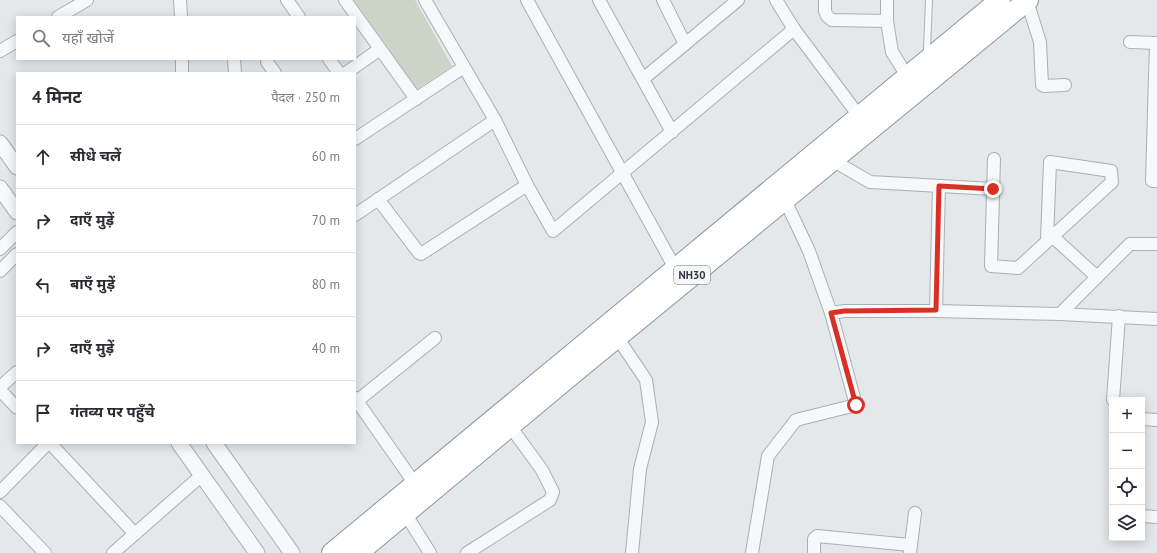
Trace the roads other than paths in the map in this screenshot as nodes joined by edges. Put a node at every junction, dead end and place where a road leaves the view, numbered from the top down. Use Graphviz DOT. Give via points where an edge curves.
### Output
graph roads {
  1 [pos="87,0"];
  2 [pos="180,0"];
  3 [pos="287,0"];
  4 [pos="345,0"];
  5 [pos="425,0"];
  6 [pos="527,0"];
  7 [pos="599,0"];
  8 [pos="663,0"];
  9 [pos="738,0"];
  10 [pos="776,0"];
  11 [pos="825,0"];
  12 [pos="887,0"];
  13 [pos="929,0"];
  14 [pos="1028,0"];
  15 [pos="997,1"];
  16 [pos="60,16"];
  17 [pos="181,16"];
  18 [pos="298,16"];
  19 [pos="888,21"];
  20 [pos="794,29"];
  21 [pos="16,42"];
  22 [pos="1130,42"];
  23 [pos="1156,43"];
  24 [pos="685,44"];
  25 [pos="380,49"];
  26 [pos="0,51"];
  27 [pos="933,55"];
  28 [pos="182,60"];
  29 [pos="234,60"];
  30 [pos="330,60"];
  31 [pos="267,62"];
  32 [pos="464,67"];
  33 [pos="182,72"];
  34 [pos="235,72"];
  35 [pos="274,72"];
  36 [pos="338,72"];
  37 [pos="347,72"];
  38 [pos="907,76"];
  39 [pos="643,79"];
  40 [pos="1065,85"];
  41 [pos="416,99"];
  42 [pos="859,116"];
  43 [pos="495,120"];
  44 [pos="672,132"];
  45 [pos="356,138"];
  46 [pos="0,143"];
  47 [pos="994,159"];
  48 [pos="834,161"];
  49 [pos="16,166"];
  50 [pos="623,173"];
  51 [pos="1157,182"];
  52 [pos="527,185"];
  53 [pos="939,186"];
  54 [pos="0,188"];
  55 [pos="993,189"];
  56 [pos="378,200"];
  57 [pos="785,200"];
  58 [pos="16,211"];
  59 [pos="356,214"];
  60 [pos="16,233"];
  61 [pos="1050,238"];
  62 [pos="1157,244"];
  63 [pos="0,248"];
  64 [pos="16,255"];
  65 [pos="676,270"];
  66 [pos="0,271"];
  67 [pos="1097,277"];
  68 [pos="936,310"];
  69 [pos="831,313"];
  70 [pos="1060,314"];
  71 [pos="1119,316"];
  72 [pos="1157,319"];
  73 [pos="617,337"];
  74 [pos="435,338"];
  75 [pos="16,373"];
  76 [pos="0,389"];
  77 [pos="1113,397"];
  78 [pos="356,399"];
  79 [pos="16,407"];
  80 [pos="1145,419"];
  81 [pos="1157,420"];
  82 [pos="510,426"];
  83 [pos="48,444"];
  84 [pos="50,444"];
  85 [pos="180,444"];
  86 [pos="215,444"];
  87 [pos="202,475"];
  88 [pos="415,484"];
  89 [pos="0,492"];
  90 [pos="0,506"];
  91 [pos="405,513"];
  92 [pos="915,513"];
  93 [pos="1145,516"];
  94 [pos="1157,517"];
  95 [pos="135,534"];
  96 [pos="910,549"];
  97 [pos="45,553"];
  98 [pos="113,553"];
  99 [pos="257,553"];
  100 [pos="292,553"];
  101 [pos="332,553"];
  102 [pos="358,553"];
  103 [pos="430,553"];
  104 [pos="467,553"];
  105 [pos="632,553"];
  106 [pos="752,553"];
  107 [pos="814,553"];
  1 -- 16 [label="street"];
  2 -- 17 [label="street"];
  3 -- 18 [label="street"];
  4 -- 25 [label="street"];
  5 -- 32 [label="street"];
  6 -- 50 [label="street"];
  7 -- 39 [label="street"];
  8 -- 24 [label="street"];
  9 -- 24 [label="street"];
  10 -- 20 [label="street"];
  11 -- 19 [label="street" via="824,11 832,20"];
  12 -- 19 [label="street"];
  13 -- 27 [label="lane" via="928,49"];
  14 -- 40 [label="street" via="1040,42 1042,85"];
  14 -- 48 [label="highway, NH30"];
  15 -- 27 [label="highway, NH30"];
  19 -- 38 [label="street" via="892,52"];
  20 -- 42 [label="street"];
  20 -- 44 [label="street"];
  21 -- 26 [label="street"];
  22 -- 23 [label="street"];
  23 -- 51 [label="street" via="1152,181"];
  24 -- 39 [label="street"];
  25 -- 37 [label="street"];
  25 -- 41 [label="street"];
  27 -- 38 [label="highway, NH30"];
  28 -- 33 [label="street"];
  29 -- 34 [label="street"];
  30 -- 36 [label="street"];
  31 -- 35 [label="street"];
  32 -- 41 [label="street"];
  32 -- 43 [label="street"];
  38 -- 42 [label="highway, NH30"];
  39 -- 44 [label="street"];
  41 -- 45 [label="street"];
  42 -- 65 [label="highway, NH30"];
  43 -- 52 [label="street"];
  43 -- 56 [label="street"];
  44 -- 50 [label="street"];
  46 -- 49 [label="street"];
  47 -- 55 [label="street"];
  48 -- 53 [label="street" via="870,182"];
  48 -- 57 [label="highway, NH30"];
  50 -- 52 [label="street" via="553,231"];
  50 -- 65 [label="street"];
  52 -- 56 [label="street" via="422,254 412,246"];
  53 -- 55 [label="street"];
  53 -- 68 [label="street"];
  54 -- 58 [label="street"];
  55 -- 61 [label="street" via="991,266 1018,268"];
  56 -- 59 [label="street"];
  57 -- 69 [label="street" via="809,251"];
  57 -- 73 [label="highway, NH30"];
  60 -- 63 [label="street"];
  61 -- 61 [label="street" via="1112,182 1111,171 1050,162"];
  61 -- 67 [label="street"];
  62 -- 67 [label="street" via="1130,244"];
  64 -- 66 [label="street"];
  65 -- 88 [label="highway, NH30"];
  67 -- 70 [label="street"];
  68 -- 69 [label="street"];
  68 -- 70 [label="street"];
  69 -- 106 [label="street" via="856,405 796,420 768,456"];
  70 -- 71 [label="street"];
  71 -- 72 [label="street"];
  71 -- 77 [label="street"];
  73 -- 82 [label="highway, NH30"];
  73 -- 105 [label="street" via="646,380 652,422 640,469"];
  74 -- 78 [label="street"];
  75 -- 76 [label="street"];
  76 -- 79 [label="street"];
  78 -- 88 [label="street"];
  80 -- 81 [label="street"];
  82 -- 91 [label="highway, NH30"];
  82 -- 104 [label="street" via="542,470 553,492 550,500"];
  83 -- 89 [label="street"];
  84 -- 95 [label="street"];
  85 -- 87 [label="street"];
  86 -- 100 [label="street"];
  87 -- 95 [label="street"];
  87 -- 99 [label="street"];
  88 -- 101 [label="highway, NH30"];
  90 -- 97 [label="street"];
  91 -- 102 [label="highway, NH30"];
  91 -- 103 [label="street"];
  92 -- 96 [label="street"];
  93 -- 94 [label="street"];
  95 -- 98 [label="street"];
  96 -- 107 [label="street" via="817,536 814,539"];
}
